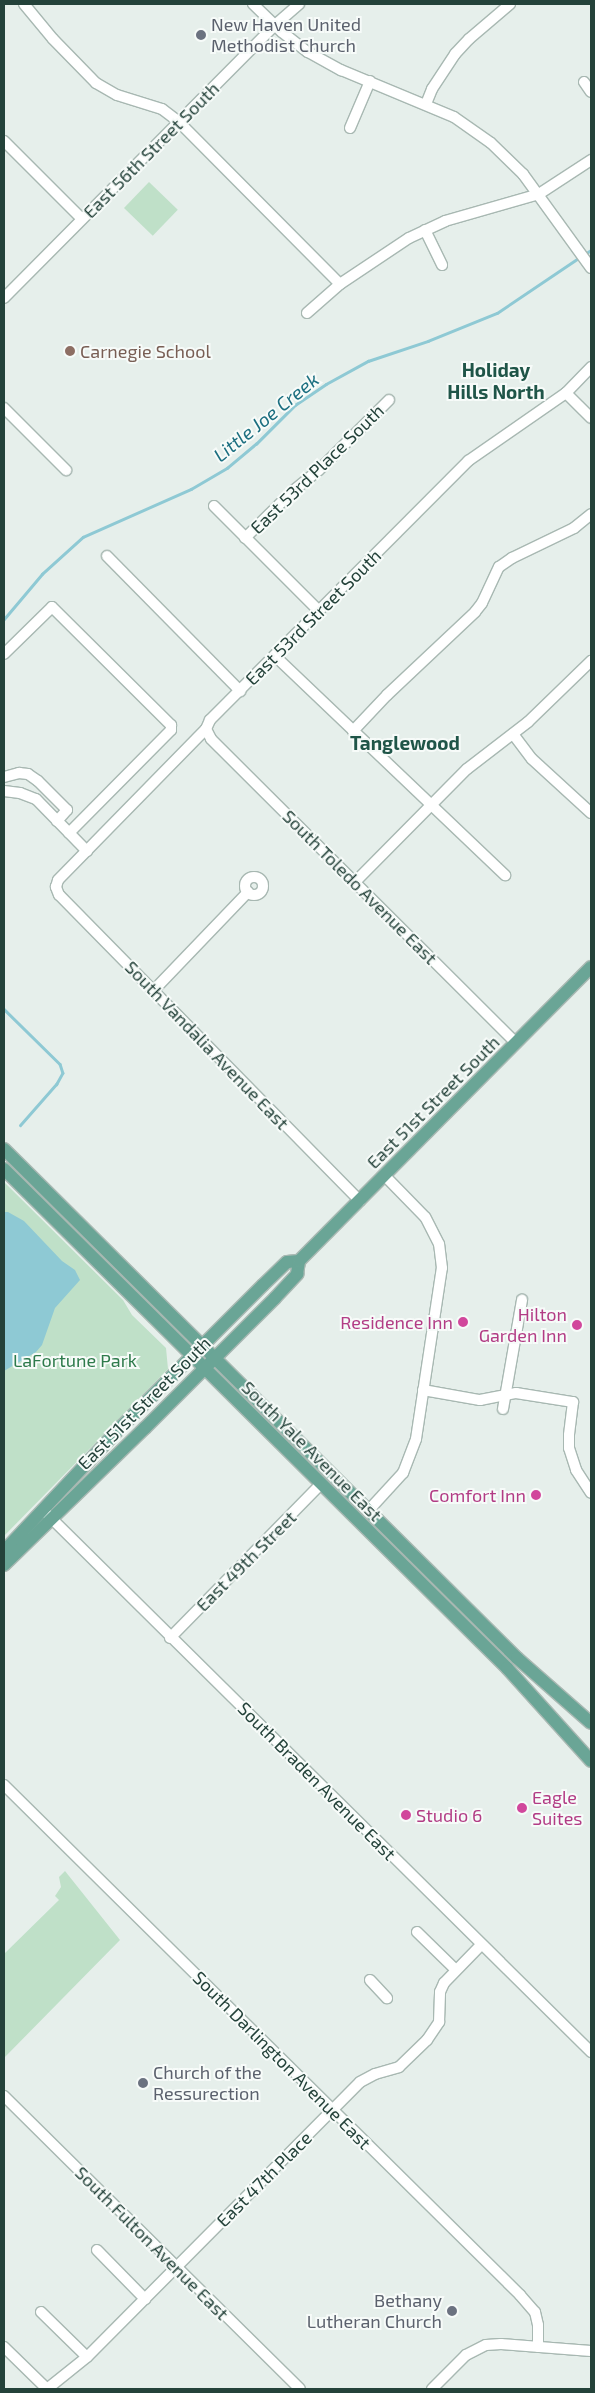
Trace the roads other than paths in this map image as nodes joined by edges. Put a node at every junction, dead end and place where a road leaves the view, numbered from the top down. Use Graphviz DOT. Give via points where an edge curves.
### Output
graph roads {
  1 [pos="24,4"];
  2 [pos="253,4"];
  3 [pos="299,4"];
  4 [pos="510,4"];
  5 [pos="275,25"];
  6 [pos="370,81"];
  7 [pos="584,82"];
  8 [pos="591,92"];
  9 [pos="426,104"];
  10 [pos="179,122"];
  11 [pos="350,128"];
  12 [pos="4,141"];
  13 [pos="591,160"];
  14 [pos="539,194"];
  15 [pos="82,219"];
  16 [pos="425,230"];
  17 [pos="442,265"];
  18 [pos="591,268"];
  19 [pos="340,284"];
  20 [pos="5,294"];
  21 [pos="307,313"];
  22 [pos="591,367"];
  23 [pos="566,393"];
  24 [pos="389,400"];
  25 [pos="4,408"];
  26 [pos="591,418"];
  27 [pos="66,470"];
  28 [pos="214,506"];
  29 [pos="591,514"];
  30 [pos="245,538"];
  31 [pos="107,556"];
  32 [pos="319,611"];
  33 [pos="4,654"];
  34 [pos="275,656"];
  35 [pos="591,661"];
  36 [pos="240,691"];
  37 [pos="206,729"];
  38 [pos="353,731"];
  39 [pos="513,734"];
  40 [pos="4,777"];
  41 [pos="4,791"];
  42 [pos="431,806"];
  43 [pos="589,808"];
  44 [pos="58,821"];
  45 [pos="69,833"];
  46 [pos="87,851"];
  47 [pos="505,874"];
  48 [pos="355,882"];
  49 [pos="56,887"];
  50 [pos="248,892"];
  51 [pos="591,967"];
  52 [pos="154,990"];
  53 [pos="516,1043"];
  54 [pos="4,1149"];
  55 [pos="4,1169"];
  56 [pos="384,1175"];
  57 [pos="360,1200"];
  58 [pos="299,1261"];
  59 [pos="522,1300"];
  60 [pos="202,1346"];
  61 [pos="192,1356"];
  62 [pos="214,1358"];
  63 [pos="204,1368"];
  64 [pos="424,1390"];
  65 [pos="506,1395"];
  66 [pos="503,1409"];
  67 [pos="331,1475"];
  68 [pos="321,1484"];
  69 [pos="591,1493"];
  70 [pos="42,1510"];
  71 [pos="368,1511"];
  72 [pos="52,1519"];
  73 [pos="4,1551"];
  74 [pos="4,1565"];
  75 [pos="435,1577"];
  76 [pos="425,1588"];
  77 [pos="170,1638"];
  78 [pos="517,1658"];
  79 [pos="507,1668"];
  80 [pos="534,1674"];
  81 [pos="523,1685"];
  82 [pos="591,1723"];
  83 [pos="591,1761"];
  84 [pos="4,1785"];
  85 [pos="417,1932"];
  86 [pos="482,1944"];
  87 [pos="456,1970"];
  88 [pos="370,1980"];
  89 [pos="387,1998"];
  90 [pos="591,2052"];
  91 [pos="4,2096"];
  92 [pos="332,2110"];
  93 [pos="97,2250"];
  94 [pos="176,2267"];
  95 [pos="145,2299"];
  96 [pos="41,2312"];
  97 [pos="4,2347"];
  98 [pos="538,2347"];
  99 [pos="591,2351"];
  100 [pos="87,2357"];
  101 [pos="47,2389"];
  102 [pos="300,2389"];
  103 [pos="432,2389"];
  1 -- 10 [label="street" via="96,83 117,95 162,109"];
  2 -- 5 [label="street"];
  3 -- 5 [label="street, East 56th Street South"];
  4 -- 9 [label="street" via="455,54"];
  5 -- 6 [label="street" via="308,52"];
  5 -- 10 [label="street, East 56th Street South"];
  6 -- 9 [label="street"];
  6 -- 11 [label="street"];
  7 -- 8 [label="street"];
  9 -- 14 [label="street" via="454,117 491,143 511,160"];
  10 -- 15 [label="street, East 56th Street South"];
  10 -- 19 [label="street"];
  12 -- 15 [label="street"];
  13 -- 14 [label="street"];
  14 -- 16 [label="street" via="445,221"];
  14 -- 18 [label="street"];
  15 -- 20 [label="street, East 56th Street South"];
  16 -- 17 [label="street"];
  16 -- 19 [label="street" via="393,246"];
  19 -- 21 [label="street"];
  22 -- 23 [label="street, East 53rd Street South"];
  23 -- 26 [label="street"];
  23 -- 32 [label="street, East 53rd Street South" via="468,461"];
  24 -- 30 [label="street, East 53rd Place South"];
  25 -- 27 [label="street"];
  28 -- 30 [label="street"];
  29 -- 38 [label="street" via="574,528 499,567 475,612 386,695"];
  30 -- 32 [label="street"];
  31 -- 36 [label="street"];
  32 -- 34 [label="street, East 53rd Street South"];
  33 -- 45 [label="street" via="52,607 172,725 171,730"];
  34 -- 36 [label="street, East 53rd Street South"];
  34 -- 38 [label="street"];
  35 -- 39 [label="street" via="547,706"];
  36 -- 37 [label="street, East 53rd Street South" via="210,720"];
  37 -- 46 [label="street, East 53rd Street South"];
  37 -- 48 [label="street, South Toledo Avenue East" via="211,740"];
  38 -- 42 [label="street"];
  39 -- 42 [label="street" via="467,769"];
  39 -- 43 [label="street" via="532,759"];
  40 -- 44 [label="street" via="28,774 38,781 68,810"];
  41 -- 44 [label="street" via="36,799"];
  42 -- 47 [label="street"];
  42 -- 48 [label="street"];
  44 -- 45 [label="street"];
  45 -- 46 [label="street"];
  46 -- 49 [label="street, East 53rd Street South" via="58,880"];
  48 -- 53 [label="street, South Toledo Avenue East"];
  49 -- 52 [label="street, South Vandalia Avenue East" via="59,894"];
  50 -- 52 [label="street"];
  51 -- 53 [label="main road, East 51st Street South"];
  52 -- 57 [label="street, South Vandalia Avenue East"];
  53 -- 56 [label="main road, East 51st Street South"];
  54 -- 60 [label="main road, South Yale Avenue East"];
  55 -- 61 [label="main road, South Yale Avenue East"];
  56 -- 57 [label="main road, East 51st Street South"];
  56 -- 64 [label="street" via="425,1217 441,1250 442,1268"];
  57 -- 58 [label="main road, East 51st Street South"];
  58 -- 60 [label="main road, East 51st Street South" via="287,1262"];
  58 -- 62 [label="main road, East 51st Street South" via="297,1274"];
  59 -- 65 [label="street"];
  60 -- 61 [label="main road, East 51st Street South"];
  60 -- 62 [label="main road, South Yale Avenue East"];
  61 -- 63 [label="main road, South Yale Avenue East"];
  61 -- 70 [label="main road, East 51st Street South"];
  62 -- 63 [label="main road, East 51st Street South"];
  62 -- 67 [label="main road, South Yale Avenue East"];
  63 -- 68 [label="main road, South Yale Avenue East"];
  63 -- 72 [label="main road, East 51st Street South"];
  64 -- 65 [label="street" via="480,1400"];
  64 -- 71 [label="street" via="416,1439 408,1464 396,1482"];
  65 -- 66 [label="street"];
  65 -- 69 [label="street" via="516,1393 573,1402 569,1448 576,1470"];
  67 -- 68 [label="main road"];
  67 -- 71 [label="main road, South Yale Avenue East"];
  68 -- 76 [label="main road, South Yale Avenue East"];
  68 -- 77 [label="street, East 49th Street"];
  70 -- 72 [label="street, South Braden Avenue East"];
  70 -- 73 [label="main road, East 51st Street South"];
  71 -- 75 [label="main road, South Yale Avenue East"];
  72 -- 74 [label="main road, East 51st Street South"];
  72 -- 77 [label="street, South Braden Avenue East"];
  75 -- 76 [label="main road"];
  75 -- 78 [label="main road, South Yale Avenue East"];
  76 -- 79 [label="main road, South Yale Avenue East"];
  77 -- 86 [label="street, South Braden Avenue East"];
  78 -- 79 [label="main road"];
  78 -- 80 [label="main road, South Yale Avenue East"];
  79 -- 81 [label="main road, South Yale Avenue East"];
  80 -- 81 [label="main road"];
  80 -- 82 [label="main road, South Yale Avenue East"];
  81 -- 83 [label="main road, South Yale Avenue East"];
  84 -- 92 [label="street, South Darlington Avenue East"];
  85 -- 87 [label="street"];
  86 -- 87 [label="street, East 47th Place"];
  86 -- 90 [label="street, South Braden Avenue East"];
  87 -- 92 [label="street, East 47th Place" via="440,1992 439,2022 433,2033 399,2067 360,2082"];
  88 -- 89 [label="street"];
  91 -- 94 [label="street, South Fulton Avenue East"];
  92 -- 94 [label="street, East 47th Place"];
  92 -- 98 [label="street, South Darlington Avenue East" via="529,2304 537,2319"];
  93 -- 95 [label="street"];
  94 -- 95 [label="street, East 47th Place"];
  94 -- 102 [label="street, South Fulton Avenue East"];
  95 -- 100 [label="street, East 47th Place"];
  96 -- 100 [label="street"];
  97 -- 101 [label="street"];
  98 -- 99 [label="street"];
  98 -- 103 [label="street" via="493,2344 478,2348 466,2355"];
  100 -- 101 [label="street, East 47th Place"];
}
